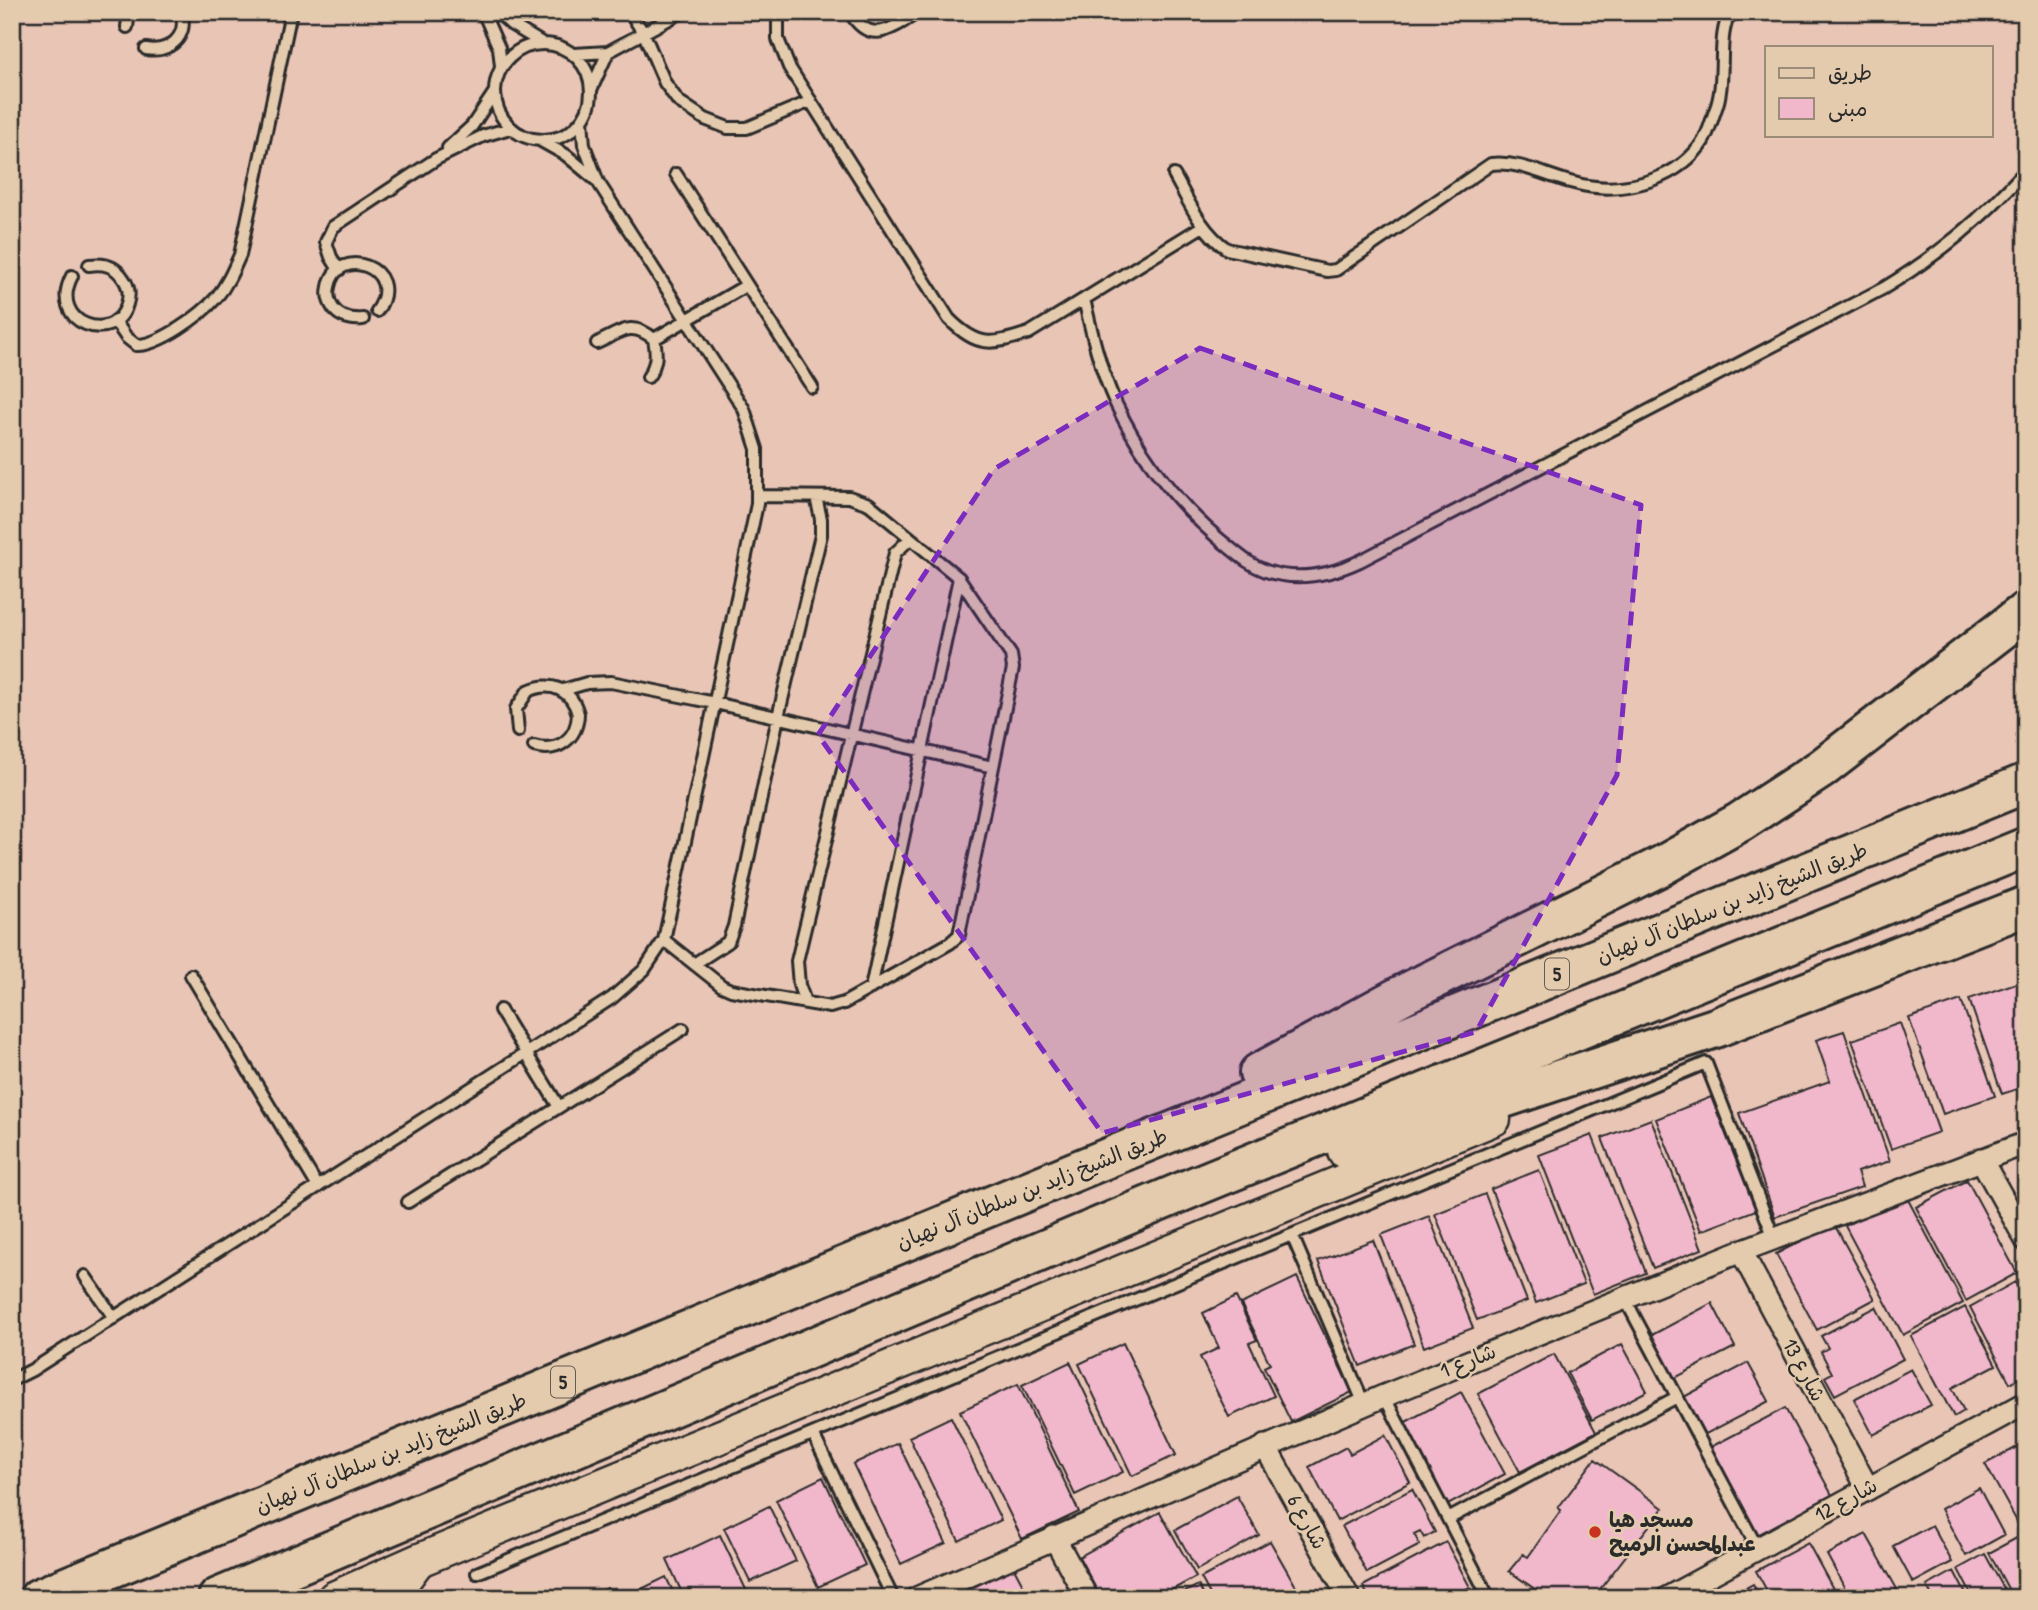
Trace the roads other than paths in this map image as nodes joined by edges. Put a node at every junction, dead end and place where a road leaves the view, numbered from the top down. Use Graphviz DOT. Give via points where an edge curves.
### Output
graph roads {
  1 [pos="129,12"];
  2 [pos="181,12"];
  3 [pos="482,12"];
  4 [pos="497,12"];
  5 [pos="630,12"];
  6 [pos="682,12"];
  7 [pos="778,12"];
  8 [pos="850,12"];
  9 [pos="918,12"];
  10 [pos="1731,12"];
  11 [pos="290,13"];
  12 [pos="127,27"];
  13 [pos="644,34"];
  14 [pos="542,43"];
  15 [pos="146,50"];
  16 [pos="608,52"];
  17 [pos="574,54"];
  18 [pos="501,66"];
  19 [pos="592,90"];
  20 [pos="494,93"];
  21 [pos="811,101"];
  22 [pos="582,120"];
  23 [pos="510,128"];
  24 [pos="540,140"];
  25 [pos="436,159"];
  26 [pos="2026,170"];
  27 [pos="676,174"];
  28 [pos="1174,175"];
  29 [pos="598,182"];
  30 [pos="1203,226"];
  31 [pos="89,265"];
  32 [pos="339,270"];
  33 [pos="72,276"];
  34 [pos="747,285"];
  35 [pos="1084,299"];
  36 [pos="377,311"];
  37 [pos="363,319"];
  38 [pos="115,321"];
  39 [pos="687,321"];
  40 [pos="654,340"];
  41 [pos="597,343"];
  42 [pos="648,377"];
  43 [pos="812,387"];
  44 [pos="758,496"];
  45 [pos="816,497"];
  46 [pos="910,539"];
  47 [pos="959,578"];
  48 [pos="2016,621"];
  49 [pos="563,690"];
  50 [pos="715,703"];
  51 [pos="778,717"];
  52 [pos="518,730"];
  53 [pos="853,735"];
  54 [pos="534,746"];
  55 [pos="920,750"];
  56 [pos="993,767"];
  57 [pos="2026,783"];
  58 [pos="2026,847"];
  59 [pos="2026,906"];
  60 [pos="664,940"];
  61 [pos="694,964"];
  62 [pos="191,975"];
  63 [pos="871,988"];
  64 [pos="806,1002"];
  65 [pos="500,1010"];
  66 [pos="1715,1028"];
  67 [pos="683,1029"];
  68 [pos="527,1053"];
  69 [pos="559,1107"];
  70 [pos="2026,1143"];
  71 [pos="1980,1159"];
  72 [pos="1088,1166"];
  73 [pos="1196,1186"];
  74 [pos="318,1187"];
  75 [pos="408,1202"];
  76 [pos="1292,1235"];
  77 [pos="1774,1238"];
  78 [pos="2026,1240"];
  79 [pos="1741,1251"];
  80 [pos="85,1276"];
  81 [pos="1624,1297"];
  82 [pos="114,1318"];
  83 [pos="12,1380"];
  84 [pos="1677,1397"];
  85 [pos="1374,1400"];
  86 [pos="2026,1403"];
  87 [pos="813,1434"];
  88 [pos="1265,1446"];
  89 [pos="1868,1489"];
  90 [pos="1448,1519"];
  91 [pos="1054,1537"];
  92 [pos="1758,1549"];
  93 [pos="422,1559"];
  94 [pos="477,1573"];
  95 [pos="39,1598"];
  96 [pos="218,1598"];
  97 [pos="334,1598"];
  98 [pos="398,1598"];
  99 [pos="893,1598"];
  100 [pos="917,1598"];
  101 [pos="1087,1598"];
  102 [pos="1349,1598"];
  103 [pos="1489,1598"];
  104 [pos="1667,1598"];
  1 -- 12 [label="lane"];
  2 -- 15 [label="lane" via="183,26 174,43 166,49"];
  3 -- 18 [label="lane" via="499,48"];
  4 -- 14 [label="lane"];
  5 -- 13 [label="lane"];
  6 -- 13 [label="lane"];
  7 -- 21 [label="lane" via="778,39"];
  8 -- 9 [label="lane" via="866,30 876,32"];
  10 -- 30 [label="lane" via="1723,36 1721,98 1702,144 1683,165 1647,182 1611,189 1576,184 1506,163 1491,164 1336,270 1327,271 1227,249"];
  11 -- 38 [label="lane" via="240,255 230,279 197,314 149,344 131,342"];
  13 -- 16 [label="lane"];
  13 -- 21 [label="lane" via="678,102 705,119 728,128 747,128"];
  14 -- 17 [label="lane"];
  14 -- 18 [label="lane" via="519,50"];
  16 -- 17 [label="lane"];
  16 -- 19 [label="lane"];
  17 -- 19 [label="lane" via="586,70"];
  18 -- 20 [label="lane"];
  19 -- 22 [label="lane"];
  20 -- 23 [label="lane" via="496,106"];
  20 -- 25 [label="lane" via="472,126"];
  21 -- 35 [label="lane" via="949,319 963,333 981,342 1006,340 1029,333"];
  22 -- 24 [label="lane" via="564,135"];
  22 -- 29 [label="lane" via="584,145"];
  23 -- 24 [label="lane"];
  23 -- 25 [label="lane"];
  24 -- 29 [label="lane"];
  25 -- 32 [label="lane" via="333,227 326,242"];
  26 -- 35 [label="lane" via="1970,228 1884,288 1360,561 1323,574 1284,575 1247,562 1206,529 1170,490 1139,447 1115,400 1096,351"];
  27 -- 34 [label="lane"];
  28 -- 30 [label="lane"];
  29 -- 39 [label="lane"];
  30 -- 35 [label="lane"];
  31 -- 38 [label="lane" via="110,266 125,280 129,300"];
  32 -- 36 [label="lane" via="354,264 377,272 384,296"];
  32 -- 37 [label="lane" via="329,283 329,300 339,314"];
  33 -- 38 [label="lane" via="65,296 72,315 90,326"];
  34 -- 39 [label="lane"];
  34 -- 43 [label="lane"];
  39 -- 40 [label="lane"];
  39 -- 44 [label="lane" via="744,409 757,449"];
  40 -- 41 [label="lane" via="642,329 628,329"];
  40 -- 42 [label="lane" via="655,367"];
  44 -- 45 [label="lane"];
  44 -- 50 [label="lane"];
  45 -- 46 [label="lane" via="849,497 869,503"];
  45 -- 51 [label="lane" via="821,535"];
  46 -- 47 [label="lane"];
  46 -- 53 [label="lane" via="895,553"];
  47 -- 55 [label="lane"];
  47 -- 56 [label="lane" via="1011,655 1013,668"];
  48 -- 72 [label="highway" via="1821,769 1740,822 1402,995"];
  49 -- 50 [label="lane" via="611,682"];
  49 -- 52 [label="lane" via="549,686 528,691 516,709"];
  49 -- 54 [label="lane" via="576,707 576,728 562,745"];
  50 -- 51 [label="lane"];
  50 -- 60 [label="lane"];
  51 -- 53 [label="lane"];
  51 -- 61 [label="lane" via="734,926 728,942"];
  53 -- 55 [label="lane"];
  53 -- 64 [label="lane" via="797,961"];
  55 -- 56 [label="lane"];
  55 -- 63 [label="lane"];
  56 -- 63 [label="lane" via="958,935"];
  57 -- 72 [label="highway, طريق الشيخ زايد بن سلطان آل نهيان / 5"];
  58 -- 73 [label="highway"];
  59 -- 66 [label="highway"];
  60 -- 61 [label="lane"];
  60 -- 68 [label="lane" via="628,985"];
  61 -- 64 [label="lane" via="731,990"];
  62 -- 74 [label="lane"];
  63 -- 64 [label="lane" via="830,1007"];
  65 -- 68 [label="lane"];
  66 -- 73 [label="highway" via="1276,1173"];
  66 -- 93 [label="main road"];
  67 -- 69 [label="lane"];
  68 -- 69 [label="lane"];
  68 -- 74 [label="lane"];
  69 -- 75 [label="lane"];
  70 -- 71 [label="street, شارع 1"];
  71 -- 77 [label="street, شارع 1"];
  71 -- 78 [label="street"];
  72 -- 95 [label="highway, طريق الشيخ زايد بن سلطان آل نهيان / 5"];
  73 -- 96 [label="highway"];
  74 -- 82 [label="lane"];
  76 -- 77 [label="lane" via="1706,1063"];
  76 -- 85 [label="lane"];
  76 -- 87 [label="lane"];
  77 -- 79 [label="street, شارع 1"];
  79 -- 81 [label="street, شارع 1"];
  79 -- 89 [label="street, شارع 13"];
  80 -- 82 [label="lane"];
  81 -- 84 [label="lane"];
  81 -- 85 [label="street, شارع 1"];
  82 -- 83 [label="lane"];
  84 -- 90 [label="lane"];
  84 -- 92 [label="lane"];
  85 -- 88 [label="street, شارع 1"];
  85 -- 90 [label="lane"];
  86 -- 89 [label="street, شارع 12"];
  87 -- 94 [label="lane"];
  87 -- 99 [label="lane"];
  88 -- 91 [label="street, شارع 1"];
  88 -- 102 [label="street, شارع 6"];
  89 -- 92 [label="street, شارع 12"];
  90 -- 103 [label="lane"];
  91 -- 100 [label="street, شارع 1"];
  91 -- 101 [label="street"];
  92 -- 104 [label="street, شارع 12"];
  93 -- 97 [label="main road"];
  93 -- 98 [label="street"];
}
